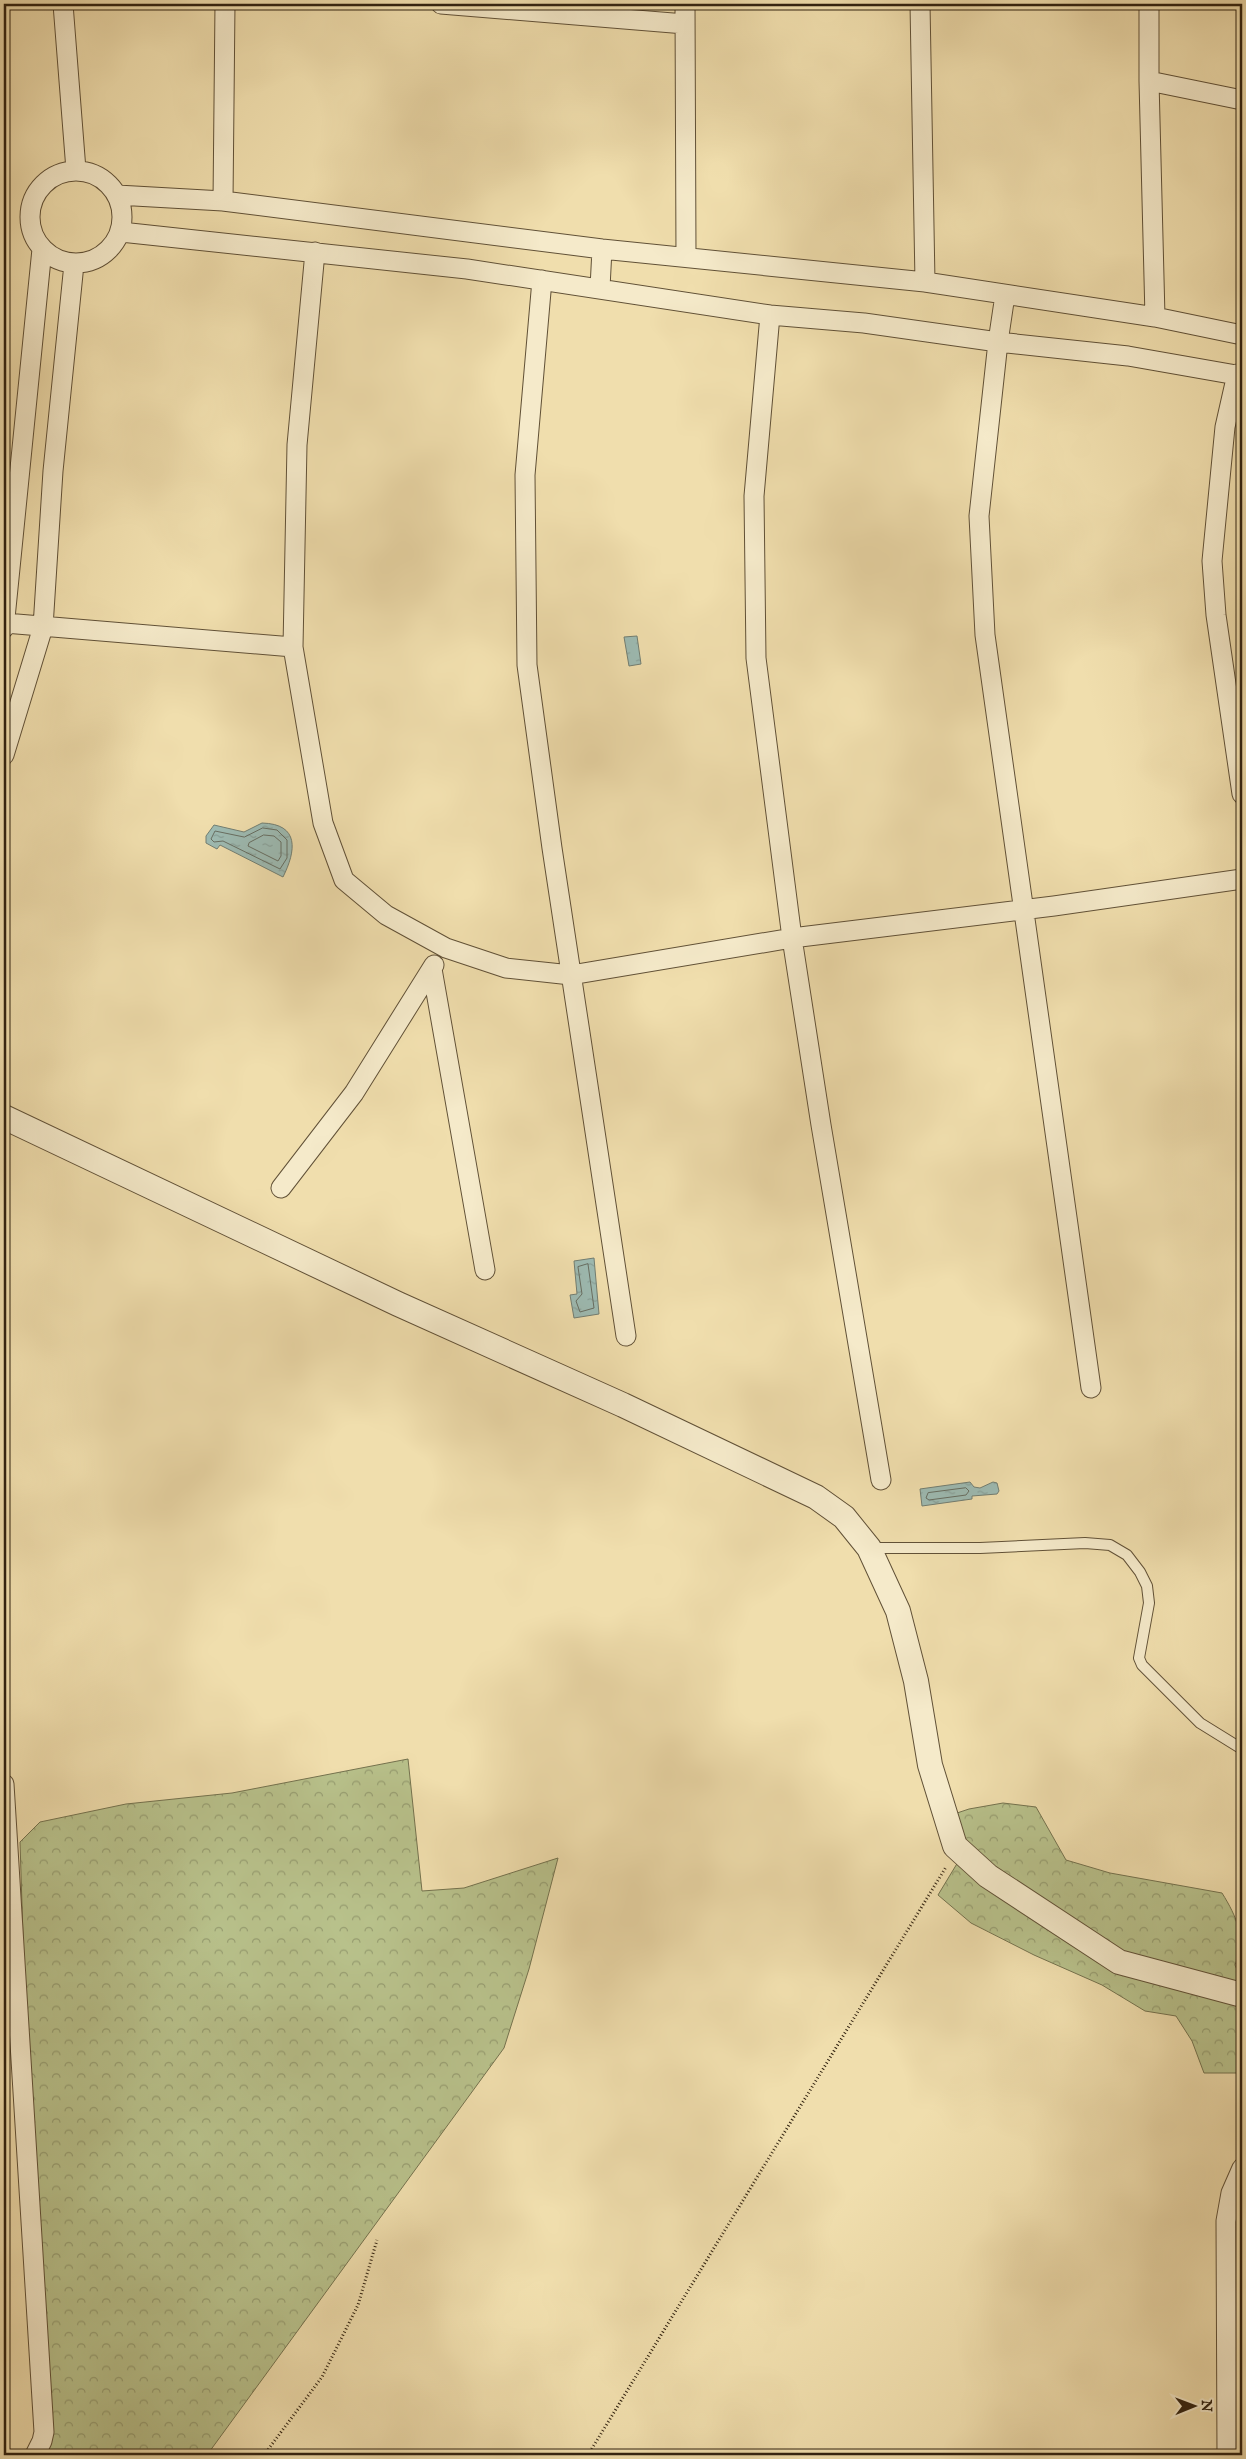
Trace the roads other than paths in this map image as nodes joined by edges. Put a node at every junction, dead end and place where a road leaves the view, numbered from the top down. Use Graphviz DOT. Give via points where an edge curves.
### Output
graph roads {
  1 [pos="63,4"];
  2 [pos="225,4"];
  3 [pos="451,4"];
  4 [pos="686,4"];
  5 [pos="920,4"];
  6 [pos="1149,4"];
  7 [pos="685,24"];
  8 [pos="1148,81"];
  9 [pos="1242,100"];
  10 [pos="76,170"];
  11 [pos="117,194"];
  12 [pos="223,201"];
  13 [pos="121,232"];
  14 [pos="42,249"];
  15 [pos="602,249"];
  16 [pos="315,252"];
  17 [pos="686,256"];
  18 [pos="74,264"];
  19 [pos="542,280"];
  20 [pos="925,282"];
  21 [pos="600,288"];
  22 [pos="1005,295"];
  23 [pos="770,315"];
  24 [pos="1155,317"];
  25 [pos="1242,335"];
  26 [pos="998,342"];
  27 [pos="1240,375"];
  28 [pos="4,626"];
  29 [pos="42,627"];
  30 [pos="293,647"];
  31 [pos="4,755"];
  32 [pos="1242,794"];
  33 [pos="1242,879"];
  34 [pos="1023,910"];
  35 [pos="792,938"];
  36 [pos="446,948"];
  37 [pos="432,969"];
  38 [pos="571,975"];
  39 [pos="4,1117"];
  40 [pos="281,1188"];
  41 [pos="485,1270"];
  42 [pos="626,1336"];
  43 [pos="1091,1388"];
  44 [pos="881,1480"];
  45 [pos="869,1548"];
  46 [pos="1242,1749"];
  47 [pos="4,1784"];
  48 [pos="1242,1995"];
  49 [pos="1242,2168"];
  50 [pos="35,2455"];
  51 [pos="1227,2455"];
  1 -- 10 [label="street"];
  2 -- 12 [label="street"];
  3 -- 7 [label="street"];
  4 -- 7 [label="street"];
  5 -- 20 [label="street"];
  6 -- 8 [label="street"];
  7 -- 17 [label="street"];
  8 -- 9 [label="street"];
  8 -- 24 [label="street"];
  10 -- 11 [label="street" via="99,176"];
  10 -- 14 [label="street" via="53,176 36,193 30,216 35,239"];
  11 -- 12 [label="street"];
  11 -- 13 [label="street" via="122,206"];
  12 -- 15 [label="street"];
  13 -- 16 [label="street"];
  13 -- 18 [label="street" via="103,256"];
  14 -- 18 [label="street" via="62,262"];
  14 -- 28 [label="street"];
  15 -- 17 [label="street"];
  15 -- 21 [label="street"];
  16 -- 19 [label="street"];
  16 -- 30 [label="street" via="297,445"];
  17 -- 20 [label="street"];
  18 -- 29 [label="street" via="53,472"];
  19 -- 21 [label="street"];
  19 -- 38 [label="street" via="526,475 527,664"];
  20 -- 22 [label="street"];
  21 -- 23 [label="street"];
  22 -- 24 [label="street"];
  22 -- 26 [label="street"];
  23 -- 26 [label="street" via="864,323"];
  23 -- 35 [label="street" via="754,496 756,658"];
  24 -- 25 [label="street"];
  26 -- 27 [label="street" via="1128,356"];
  26 -- 34 [label="street" via="979,516 985,635"];
  27 -- 32 [label="street" via="1225,427 1212,561 1216,615"];
  28 -- 29 [label="street"];
  29 -- 30 [label="street"];
  29 -- 31 [label="street"];
  30 -- 36 [label="street" via="323,823 344,880 386,915"];
  33 -- 34 [label="street"];
  34 -- 35 [label="street"];
  34 -- 43 [label="street"];
  35 -- 38 [label="street"];
  35 -- 44 [label="street" via="852,1320"];
  36 -- 37 [label="street"];
  36 -- 38 [label="street" via="506,968"];
  37 -- 40 [label="street" via="354,1094"];
  37 -- 41 [label="street"];
  38 -- 42 [label="street"];
  39 -- 45 [label="street" via="389,1300 623,1405 816,1497 844,1517"];
  45 -- 46 [label="lane" via="1110,1545 1127,1555 1147,1586 1149,1603 1139,1658 1142,1665 1200,1723"];
  45 -- 48 [label="street" via="898,1611 916,1681 930,1765 955,1846 988,1876 1119,1962"];
  47 -- 50 [label="street" via="44,2432"];
  49 -- 51 [label="street" via="1232,2192 1226,2221"];
}
